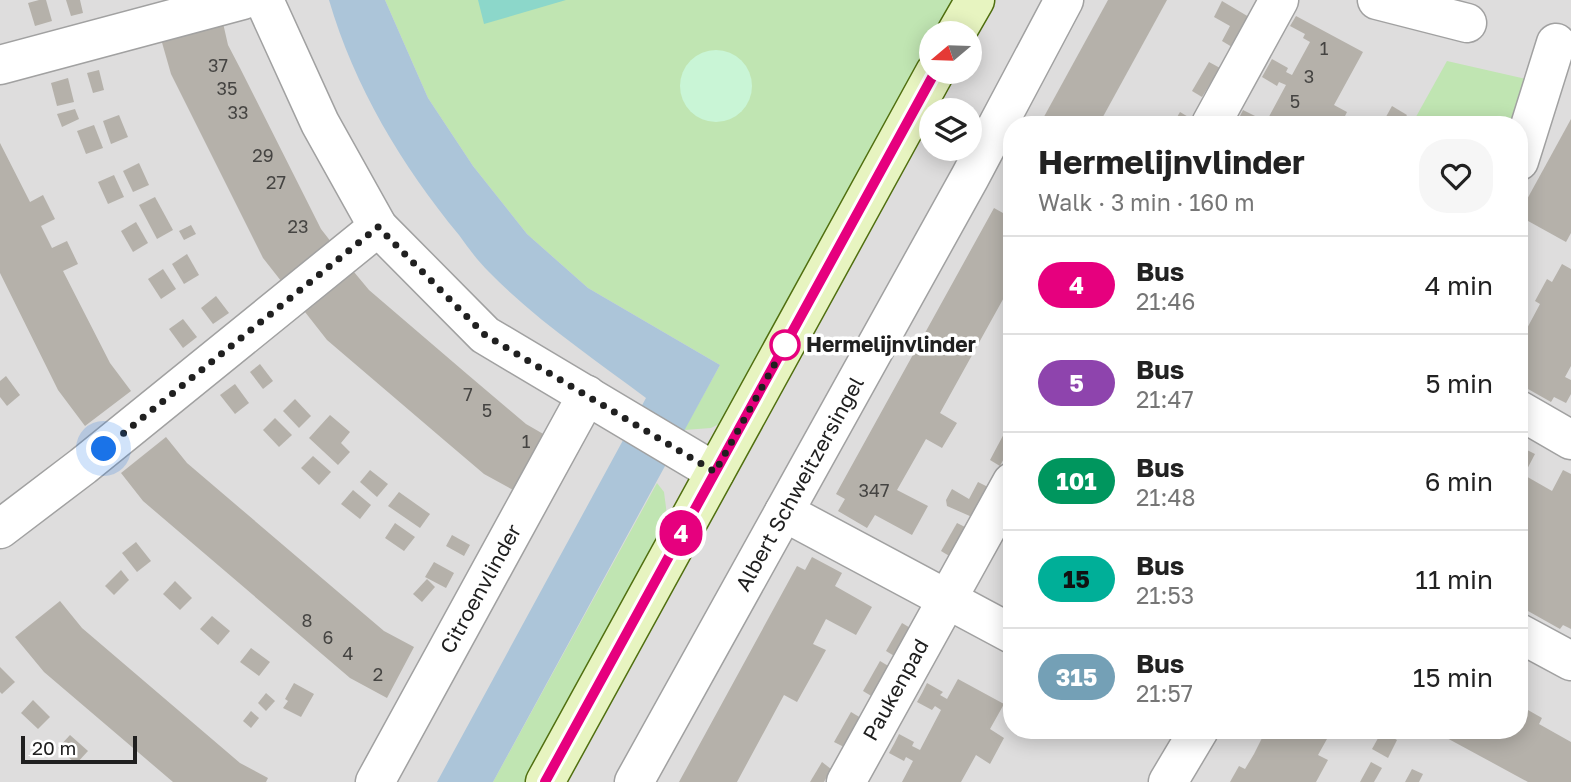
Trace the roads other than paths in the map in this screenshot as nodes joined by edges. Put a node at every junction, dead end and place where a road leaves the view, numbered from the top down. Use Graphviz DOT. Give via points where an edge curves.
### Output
graph roads {
  1 [pos="243,0"];
  2 [pos="264,0"];
  3 [pos="975,0"];
  4 [pos="1064,0"];
  5 [pos="1279,0"];
  6 [pos="1377,0"];
  7 [pos="964,21"];
  8 [pos="1467,23"];
  9 [pos="1556,43"];
  10 [pos="0,65"];
  11 [pos="928,84"];
  12 [pos="1215,116"];
  13 [pos="1528,132"];
  14 [pos="378,227"];
  15 [pos="587,396"];
  16 [pos="1528,415"];
  17 [pos="1571,440"];
  18 [pos="715,472"];
  19 [pos="1003,498"];
  20 [pos="784,512"];
  21 [pos="0,529"];
  22 [pos="946,598"];
  23 [pos="1003,629"];
  24 [pos="1528,638"];
  25 [pos="1571,661"];
  26 [pos="1194,739"];
  27 [pos="374,782"];
  28 [pos="545,782"];
  29 [pos="634,782"];
  30 [pos="846,782"];
  31 [pos="1168,782"];
  1 -- 10 [label="street"];
  2 -- 14 [label="street" via="320,123"];
  3 -- 7 [label="street"];
  4 -- 20 [label="street, Albert Schweitzersingel"];
  5 -- 12 [label="street"];
  6 -- 8 [label="street"];
  9 -- 13 [label="street"];
  11 -- 18 [label="street"];
  14 -- 15 [label="street" via="485,335"];
  14 -- 21 [label="street"];
  15 -- 18 [label="street"];
  15 -- 27 [label="street, Citroenvlinder"];
  16 -- 17 [label="street"];
  18 -- 28 [label="street"];
  19 -- 22 [label="street, Paukenpad"];
  20 -- 22 [label="street"];
  20 -- 29 [label="street, Albert Schweitzersingel"];
  22 -- 23 [label="street"];
  22 -- 30 [label="street, Paukenpad"];
  24 -- 25 [label="street"];
  26 -- 31 [label="street"];
}
